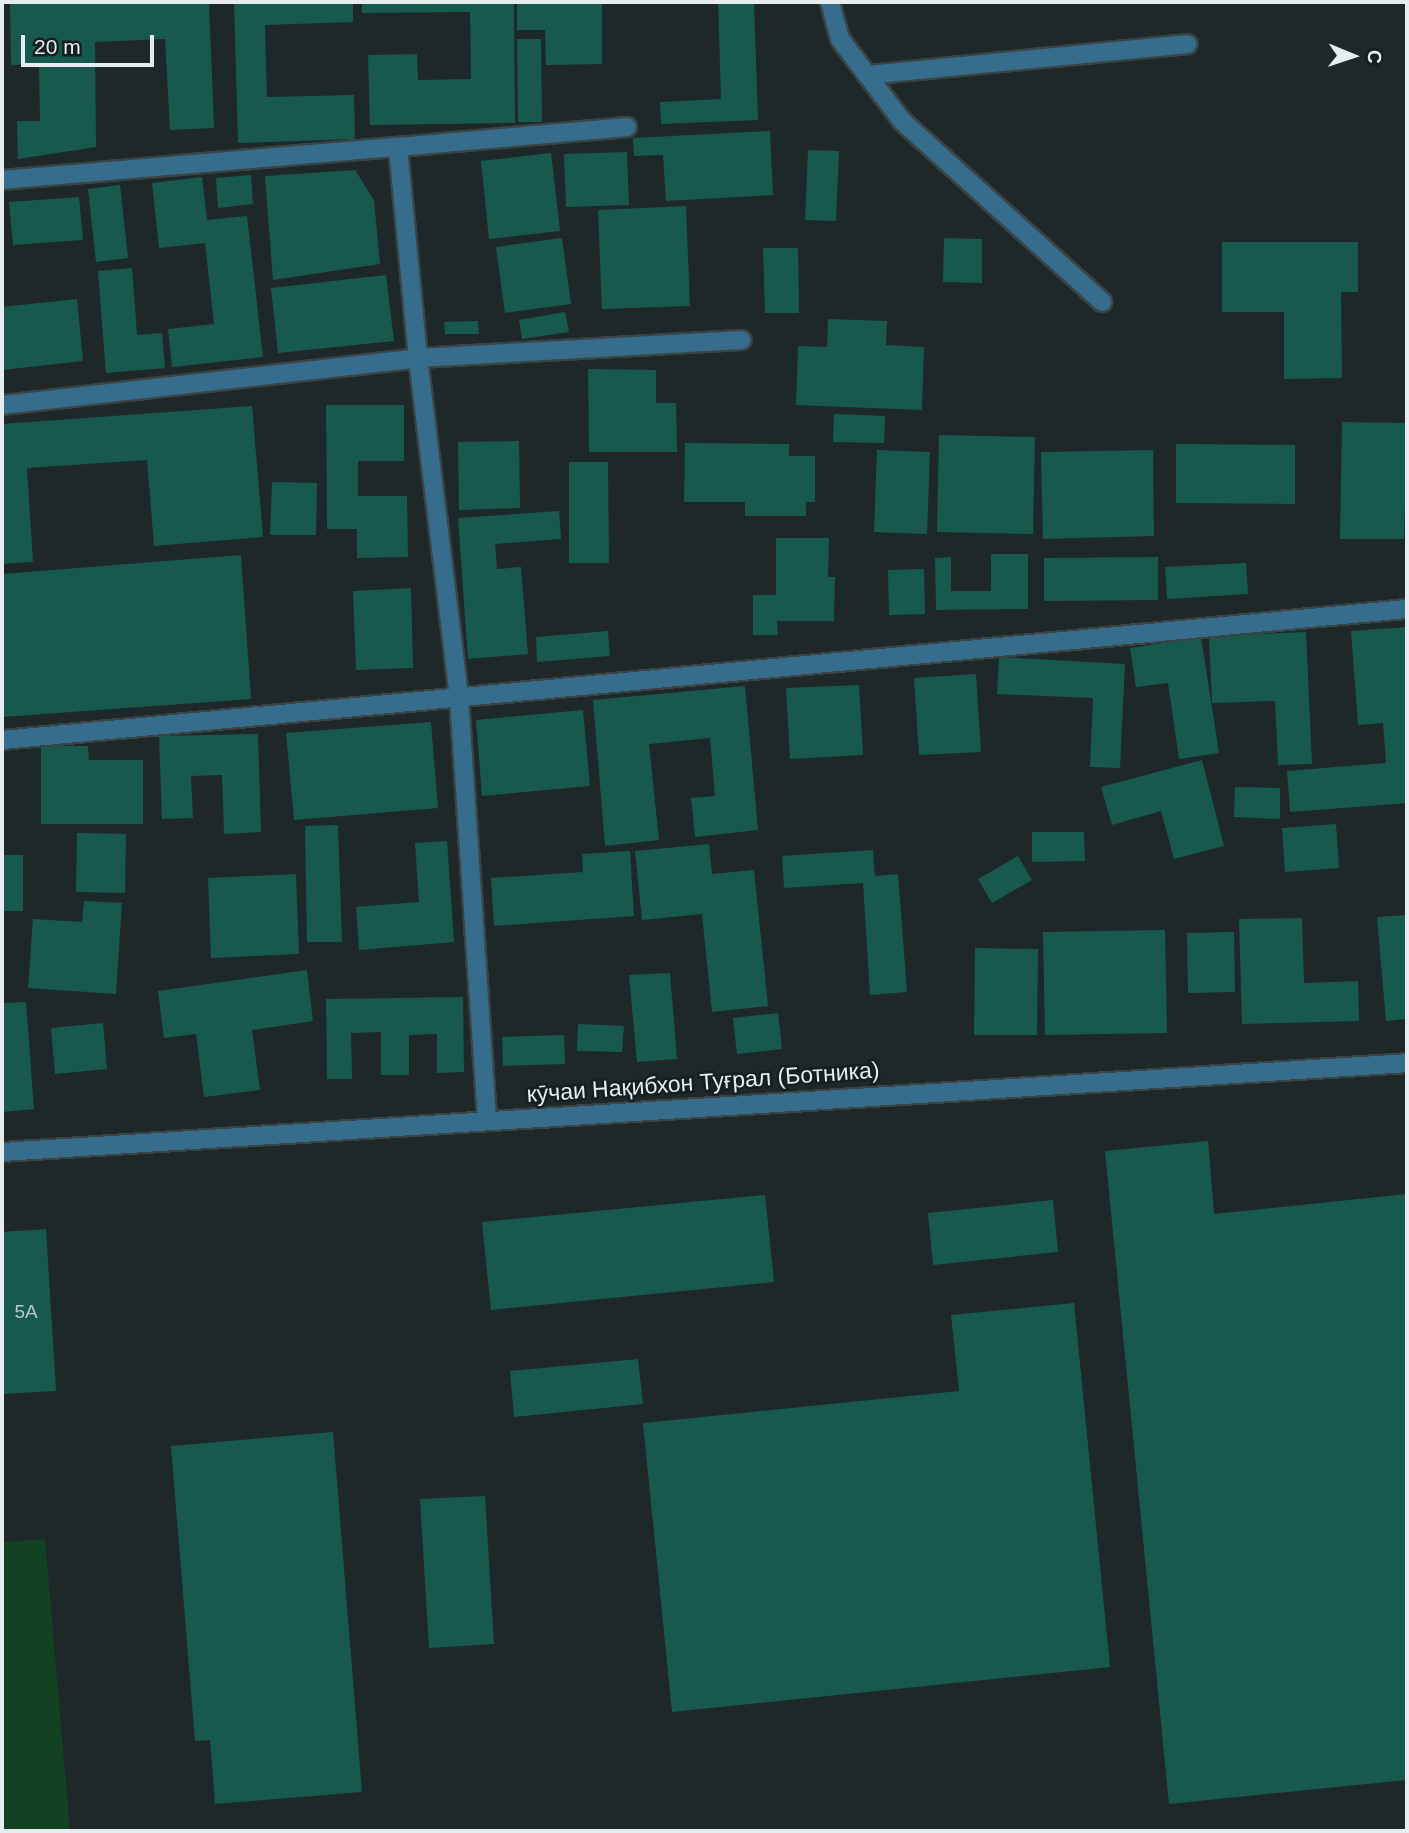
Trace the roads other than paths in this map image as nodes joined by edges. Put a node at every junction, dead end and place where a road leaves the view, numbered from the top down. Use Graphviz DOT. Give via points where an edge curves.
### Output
graph roads {
  1 [pos="830,2"];
  2 [pos="1188,44"];
  3 [pos="867,75"];
  4 [pos="627,127"];
  5 [pos="397,147"];
  6 [pos="2,180"];
  7 [pos="1102,302"];
  8 [pos="741,340"];
  9 [pos="418,358"];
  10 [pos="2,405"];
  11 [pos="1407,609"];
  12 [pos="459,698"];
  13 [pos="2,740"];
  14 [pos="1407,1063"];
  15 [pos="487,1120"];
  16 [pos="2,1152"];
  1 -- 3 [label="lane" via="840,39"];
  2 -- 3 [label="lane"];
  3 -- 7 [label="lane" via="902,121"];
  4 -- 5 [label="lane"];
  5 -- 6 [label="lane"];
  5 -- 9 [label="lane"];
  8 -- 9 [label="lane"];
  9 -- 10 [label="lane"];
  9 -- 12 [label="lane"];
  11 -- 12 [label="lane"];
  12 -- 13 [label="lane"];
  12 -- 15 [label="lane"];
  14 -- 15 [label="lane, кӯчаи Нақибхон Туғрал (Ботника)"];
  15 -- 16 [label="lane, кӯчаи Нақибхон Туғрал (Ботника)"];
}
